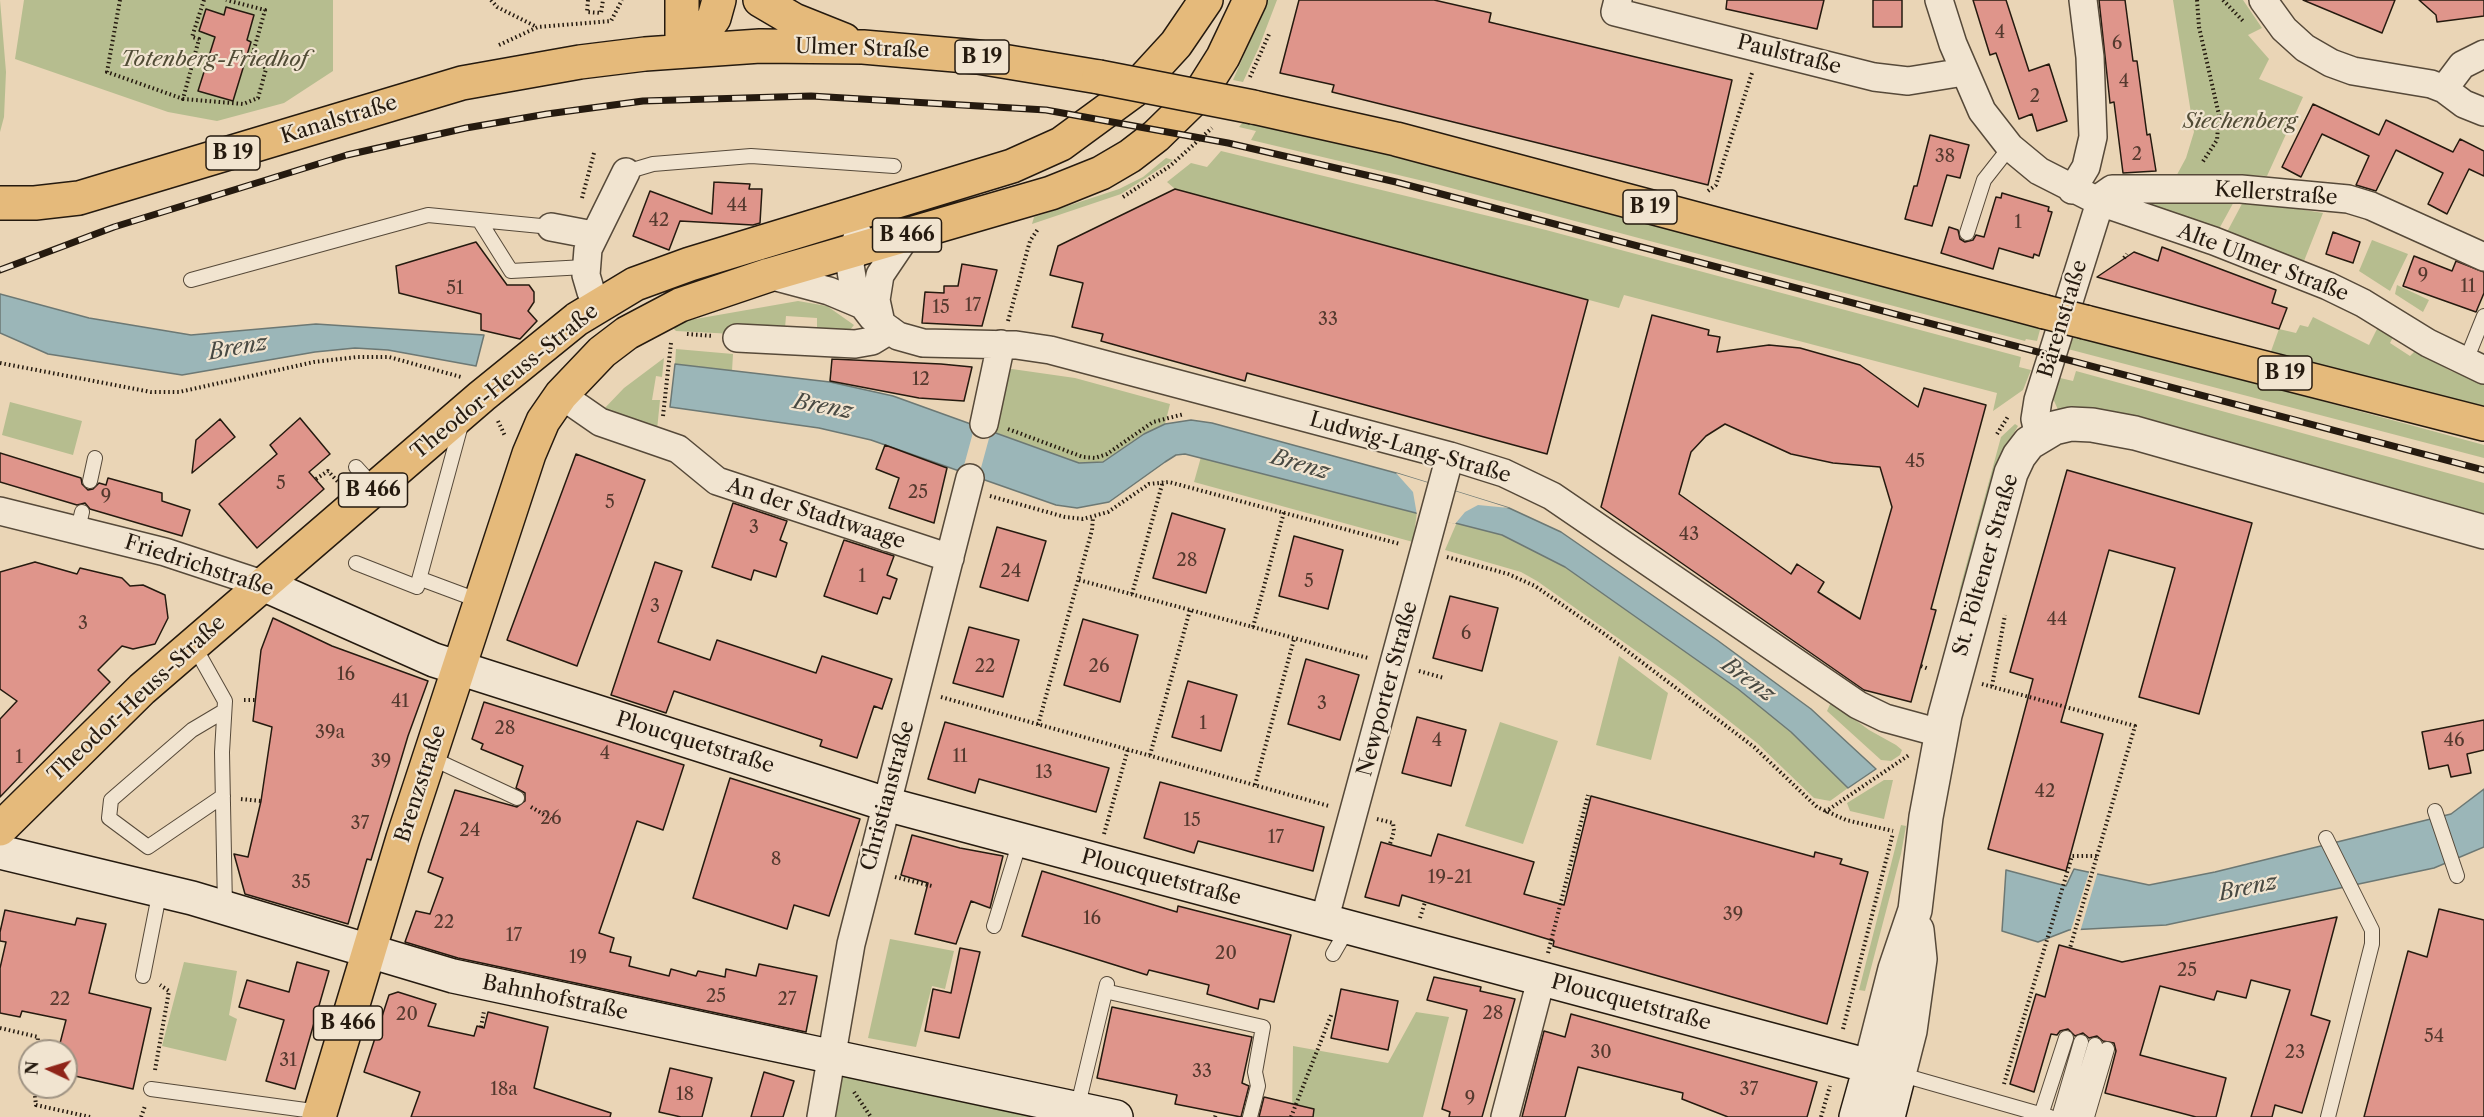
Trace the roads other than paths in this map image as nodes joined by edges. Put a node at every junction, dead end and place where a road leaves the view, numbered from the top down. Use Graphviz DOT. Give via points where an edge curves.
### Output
graph roads {
  1 [pos="682,0"];
  2 [pos="719,0"];
  3 [pos="760,0"];
  4 [pos="1206,0"];
  5 [pos="1250,0"];
  6 [pos="1939,0"];
  7 [pos="2083,0"];
  8 [pos="2263,0"];
  9 [pos="1617,6"];
  10 [pos="863,47"];
  11 [pos="682,50"];
  12 [pos="2484,54"];
  13 [pos="1964,72"];
  14 [pos="2444,89"];
  15 [pos="2484,112"];
  16 [pos="2010,147"];
  17 [pos="894,166"];
  18 [pos="626,172"];
  19 [pos="2072,190"];
  20 [pos="2100,202"];
  21 [pos="0,203"];
  22 [pos="867,210"];
  23 [pos="479,220"];
  24 [pos="572,231"];
  25 [pos="1967,233"];
  26 [pos="906,235"];
  27 [pos="853,251"];
  28 [pos="2484,257"];
  29 [pos="585,267"];
  30 [pos="769,274"];
  31 [pos="191,280"];
  32 [pos="600,304"];
  33 [pos="860,304"];
  34 [pos="2484,316"];
  35 [pos="885,327"];
  36 [pos="738,338"];
  37 [pos="1001,344"];
  38 [pos="2474,367"];
  39 [pos="561,395"];
  40 [pos="474,404"];
  41 [pos="984,422"];
  42 [pos="2484,424"];
  43 [pos="2039,436"];
  44 [pos="529,454"];
  45 [pos="1450,456"];
  46 [pos="95,458"];
  47 [pos="970,478"];
  48 [pos="90,480"];
  49 [pos="0,511"];
  50 [pos="2484,532"];
  51 [pos="950,558"];
  52 [pos="356,563"];
  53 [pos="421,579"];
  54 [pos="265,585"];
  55 [pos="481,602"];
  56 [pos="193,644"];
  57 [pos="458,668"];
  58 [pos="224,711"];
  59 [pos="1940,733"];
  60 [pos="429,757"];
  61 [pos="223,796"];
  62 [pos="517,798"];
  63 [pos="886,804"];
  64 [pos="2435,811"];
  65 [pos="0,829"];
  66 [pos="2326,838"];
  67 [pos="1020,840"];
  68 [pos="0,852"];
  69 [pos="2457,876"];
  70 [pos="160,890"];
  71 [pos="225,908"];
  72 [pos="994,926"];
  73 [pos="1335,935"];
  74 [pos="369,952"];
  75 [pos="143,976"];
  76 [pos="1541,980"];
  77 [pos="2066,1038"];
  78 [pos="2081,1042"];
  79 [pos="830,1057"];
  80 [pos="1885,1071"];
  81 [pos="151,1089"];
  82 [pos="327,1106"];
  83 [pos="1077,1109"];
  84 [pos="2046,1116"];
  85 [pos="821,1117"];
  86 [pos="1116,1117"];
  87 [pos="1250,1117"];
  88 [pos="1505,1117"];
  89 [pos="1856,1117"];
  90 [pos="1888,1117"];
  91 [pos="2059,1117"];
  92 [pos="2073,1117"];
  93 [pos="2087,1117"];
  94 [pos="2328,1117"];
  1 -- 11 [label="main road"];
  2 -- 11 [label="main road" via="714,18"];
  3 -- 10 [label="main road" via="794,20"];
  4 -- 22 [label="main road, Theodor-Heuss-Straße / B 466" via="1157,66 1132,92 1081,132 1012,166"];
  5 -- 26 [label="main road, Theodor-Heuss-Straße / B 466" via="1201,92 1130,156 1101,173 1051,193"];
  6 -- 13 [label="street, Alte Ulmer Straße"];
  7 -- 19 [label="street" via="2091,68 2093,137 2086,167"];
  8 -- 14 [label="street" via="2284,29 2331,63"];
  9 -- 13 [label="street, Paulstraße" via="1760,48 1890,80 1925,80"];
  10 -- 11 [label="main road, Ulmer Straße / B 19"];
  10 -- 42 [label="main road, Ulmer Straße / B 19, bridge" via="978,57 1099,76 1255,88 1396,139"];
  11 -- 21 [label="main road, Kanalstraße / B 19" via="580,62 462,83 78,198"];
  12 -- 14 [label="street" via="2462,65"];
  13 -- 16 [label="street, Alte Ulmer Straße" via="1982,111"];
  14 -- 15 [label="street" via="2464,104"];
  16 -- 19 [label="street, Alte Ulmer Straße" via="2039,171"];
  16 -- 25 [label="lane" via="1984,180"];
  17 -- 18 [label="lane" via="752,156 653,164"];
  18 -- 24 [label="street"];
  19 -- 20 [label="street, Alte Ulmer Straße"];
  20 -- 28 [label="street, Kellerstraße" via="2106,192 2120,188 2301,193 2348,199"];
  20 -- 38 [label="street, Alte Ulmer Straße" via="2132,221 2309,278 2363,303"];
  20 -- 43 [label="street, Bärenstraße" via="2038,399 2035,419"];
  22 -- 27 [label="street"];
  22 -- 32 [label="main road, Theodor-Heuss-Straße / B 466" via="690,264 635,284"];
  23 -- 24 [label="lane"];
  23 -- 29 [label="lane" via="511,271"];
  23 -- 31 [label="lane" via="428,214"];
  24 -- 29 [label="street"];
  26 -- 27 [label="main road, Theodor-Heuss-Straße / B 466"];
  26 -- 35 [label="street" via="885,264 879,281 876,300"];
  27 -- 30 [label="main road, Theodor-Heuss-Straße / B 466"];
  27 -- 33 [label="street" via="852,287"];
  29 -- 32 [label="street" via="591,292"];
  30 -- 33 [label="street, Ludwig-Lang-Straße"];
  30 -- 39 [label="main road, Theodor-Heuss-Straße / B 466" via="653,318 602,352"];
  32 -- 40 [label="main road, Theodor-Heuss-Straße / B 466" via="553,337"];
  33 -- 35 [label="street, Ludwig-Lang-Straße"];
  34 -- 38 [label="lane"];
  35 -- 36 [label="street" via="872,341 855,344"];
  35 -- 37 [label="street, Ludwig-Lang-Straße" via="905,339 923,343"];
  37 -- 41 [label="street"];
  37 -- 45 [label="street, Ludwig-Lang-Straße" via="1050,350"];
  39 -- 44 [label="main road, Theodor-Heuss-Straße / B 466" via="543,421"];
  39 -- 51 [label="street, An der Stadtwaage" via="600,422 660,441 686,454 717,481"];
  40 -- 53 [label="lane" via="451,455"];
  40 -- 54 [label="main road, Theodor-Heuss-Straße / B 466" via="366,477"];
  43 -- 50 [label="main road, St. Pöltener Straße" via="2071,424 2135,433"];
  43 -- 59 [label="main road, St. Pöltener Straße" via="2019,456 2011,473"];
  44 -- 55 [label="main road, Brenzstraße / B 466"];
  45 -- 59 [label="street, Ludwig-Lang-Straße" via="1542,490 1857,705 1885,718"];
  45 -- 73 [label="street, Newporter Straße" via="1355,813"];
  46 -- 48 [label="lane"];
  47 -- 51 [label="street, Christianstraße"];
  49 -- 54 [label="street, Friedrichstraße" via="80,520"];
  51 -- 63 [label="street, Christianstraße"];
  52 -- 53 [label="lane" via="417,587"];
  53 -- 55 [label="lane"];
  54 -- 56 [label="main road, Theodor-Heuss-Straße / B 466"];
  54 -- 57 [label="main road, Friedrichstraße"];
  55 -- 57 [label="main road, Brenzstraße / B 466"];
  56 -- 58 [label="lane" via="225,701"];
  56 -- 65 [label="main road, Theodor-Heuss-Straße / B 466" via="142,688"];
  57 -- 60 [label="main road, Brenzstraße / B 466"];
  57 -- 63 [label="main road, Ploucquetstraße"];
  58 -- 61 [label="lane"];
  58 -- 61 [label="lane" via="192,730 111,800 109,818 148,847"];
  59 -- 80 [label="main road, St. Pöltener Straße" via="1915,910 1895,969"];
  60 -- 62 [label="lane"];
  60 -- 74 [label="main road, Brenzstraße / B 466"];
  61 -- 71 [label="lane"];
  63 -- 67 [label="main road, Ploucquetstraße"];
  63 -- 79 [label="street, Christianstraße" via="868,871"];
  64 -- 69 [label="lane"];
  66 -- 94 [label="lane" via="2372,930 2372,945"];
  67 -- 72 [label="lane"];
  67 -- 73 [label="main road, Ploucquetstraße"];
  68 -- 70 [label="main road, Bahnhofstraße"];
  70 -- 71 [label="main road, Bahnhofstraße"];
  70 -- 75 [label="lane"];
  71 -- 74 [label="main road, Bahnhofstraße"];
  73 -- 76 [label="main road, Ploucquetstraße"];
  74 -- 79 [label="main road, Bahnhofstraße" via="471,980"];
  74 -- 82 [label="main road, Brenzstraße / B 466"];
  76 -- 80 [label="main road, Ploucquetstraße"];
  76 -- 88 [label="street"];
  77 -- 84 [label="lane"];
  78 -- 91 [label="lane"];
  79 -- 83 [label="main road, Bahnhofstraße"];
  79 -- 85 [label="street, Christianstraße"];
  80 -- 84 [label="lane"];
  80 -- 89 [label="main road, St. Pöltener Straße"];
  80 -- 90 [label="main road, St. Pöltener Straße"];
  81 -- 82 [label="lane"];
  83 -- 86 [label="main road, Bahnhofstraße"];
  83 -- 87 [label="lane" via="1108,988 1263,1027 1255,1072 1258,1086"];
  92 -- 93 [label="lane" via="2101,1047"];
}
